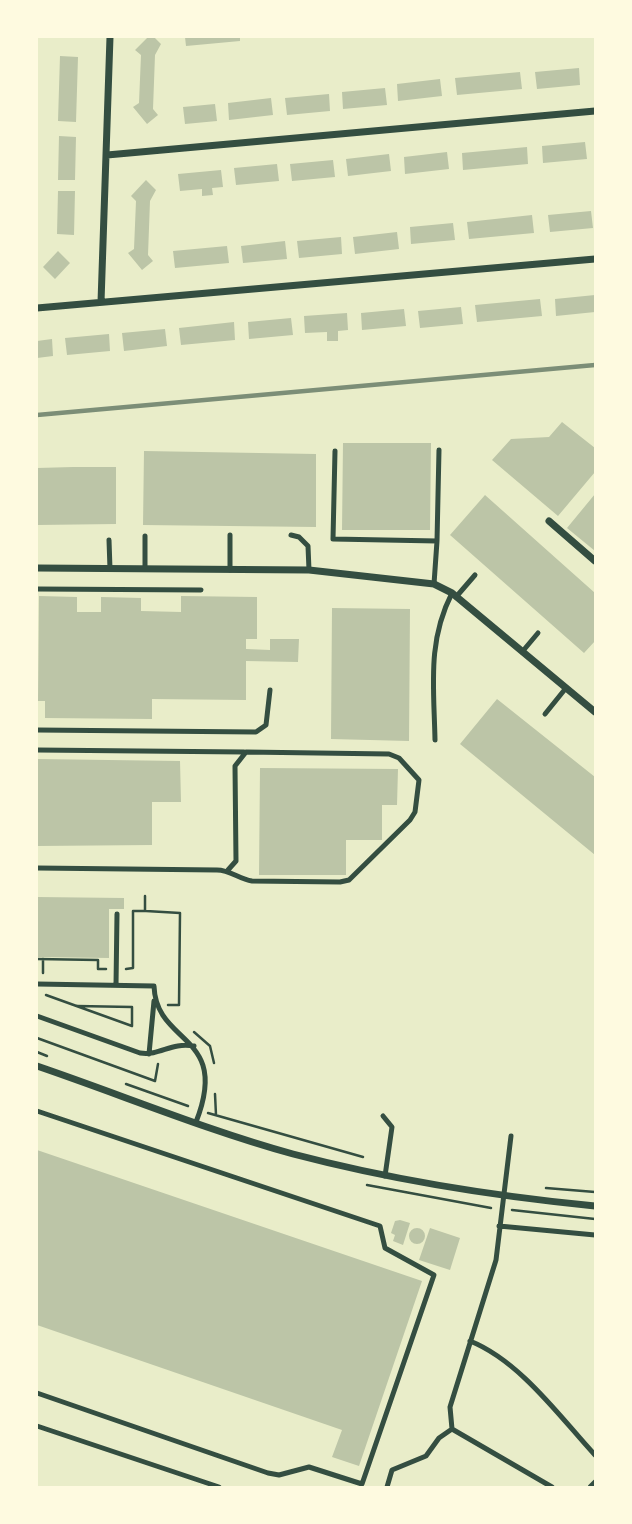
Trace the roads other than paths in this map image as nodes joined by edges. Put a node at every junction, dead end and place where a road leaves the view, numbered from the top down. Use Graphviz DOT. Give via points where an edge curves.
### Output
graph roads {
  1 [pos="110,37"];
  2 [pos="595,111"];
  3 [pos="107,155"];
  4 [pos="595,259"];
  5 [pos="101,302"];
  6 [pos="37,308"];
  7 [pos="439,450"];
  8 [pos="335,451"];
  9 [pos="549,521"];
  10 [pos="230,535"];
  11 [pos="291,535"];
  12 [pos="145,536"];
  13 [pos="109,540"];
  14 [pos="437,541"];
  15 [pos="595,561"];
  16 [pos="37,568"];
  17 [pos="110,569"];
  18 [pos="145,569"];
  19 [pos="230,570"];
  20 [pos="309,570"];
  21 [pos="475,575"];
  22 [pos="434,584"];
  23 [pos="37,589"];
  24 [pos="201,590"];
  25 [pos="454,595"];
  26 [pos="538,633"];
  27 [pos="522,652"];
  28 [pos="566,688"];
  29 [pos="270,690"];
  30 [pos="595,712"];
  31 [pos="545,714"];
  32 [pos="37,730"];
  33 [pos="435,740"];
  34 [pos="37,750"];
  35 [pos="246,752"];
  36 [pos="37,868"];
  37 [pos="228,870"];
  38 [pos="117,914"];
  39 [pos="37,984"];
  40 [pos="116,985"];
  41 [pos="154,998"];
  42 [pos="37,1016"];
  43 [pos="194,1046"];
  44 [pos="152,1054"];
  45 [pos="37,1066"];
  46 [pos="37,1111"];
  47 [pos="383,1116"];
  48 [pos="196,1122"];
  49 [pos="511,1136"];
  50 [pos="385,1176"];
  51 [pos="502,1196"];
  52 [pos="595,1206"];
  53 [pos="499,1226"];
  54 [pos="595,1235"];
  55 [pos="470,1341"];
  56 [pos="37,1393"];
  57 [pos="37,1426"];
  58 [pos="452,1429"];
  59 [pos="595,1455"];
  60 [pos="595,1482"];
  61 [pos="219,1487"];
  62 [pos="387,1487"];
  63 [pos="552,1487"];
  64 [pos="590,1487"];
  1 -- 3 [label="street"];
  2 -- 3 [label="street"];
  3 -- 5 [label="street"];
  4 -- 5 [label="street"];
  5 -- 6 [label="street"];
  7 -- 14 [label="lane"];
  8 -- 14 [label="lane" via="333,539"];
  9 -- 15 [label="street"];
  10 -- 19 [label="lane"];
  11 -- 20 [label="lane" via="306,541"];
  12 -- 18 [label="lane"];
  13 -- 17 [label="lane"];
  14 -- 22 [label="lane"];
  16 -- 17 [label="street"];
  17 -- 18 [label="street"];
  18 -- 19 [label="street"];
  19 -- 20 [label="street"];
  20 -- 22 [label="street"];
  21 -- 25 [label="lane"];
  22 -- 25 [label="street"];
  23 -- 24 [label="lane"];
  25 -- 27 [label="street"];
  25 -- 33 [label="lane" via="439,618 434,640"];
  26 -- 27 [label="lane"];
  27 -- 28 [label="street"];
  28 -- 30 [label="street"];
  28 -- 31 [label="lane"];
  29 -- 32 [label="lane" via="266,724 256,732"];
  34 -- 35 [label="lane"];
  35 -- 37 [label="lane" via="235,765 236,861"];
  35 -- 37 [label="lane" via="389,754 399,758 419,780 418,797 410,820 349,880 252,881"];
  36 -- 37 [label="lane"];
  38 -- 40 [label="lane"];
  39 -- 40 [label="lane"];
  40 -- 41 [label="lane" via="154,986"];
  41 -- 43 [label="lane" via="164,1019"];
  41 -- 44 [label="lane"];
  42 -- 44 [label="lane"];
  43 -- 44 [label="lane" via="172,1045"];
  43 -- 48 [label="lane" via="203,1063 201,1111"];
  45 -- 48 [label="street"];
  46 -- 56 [label="lane" via="380,1226 385,1248 434,1275 362,1484 309,1467 279,1475 268,1473"];
  47 -- 50 [label="lane" via="391,1127"];
  48 -- 50 [label="street" via="291,1153"];
  49 -- 51 [label="lane"];
  50 -- 51 [label="street"];
  51 -- 52 [label="street"];
  51 -- 53 [label="lane"];
  53 -- 54 [label="lane"];
  53 -- 55 [label="lane" via="496,1260"];
  55 -- 58 [label="lane" via="450,1407"];
  55 -- 59 [label="lane" via="487,1348 522,1377"];
  57 -- 61 [label="lane"];
  58 -- 62 [label="lane" via="426,1456 392,1470"];
  58 -- 63 [label="lane"];
  60 -- 64 [label="lane"];
}
